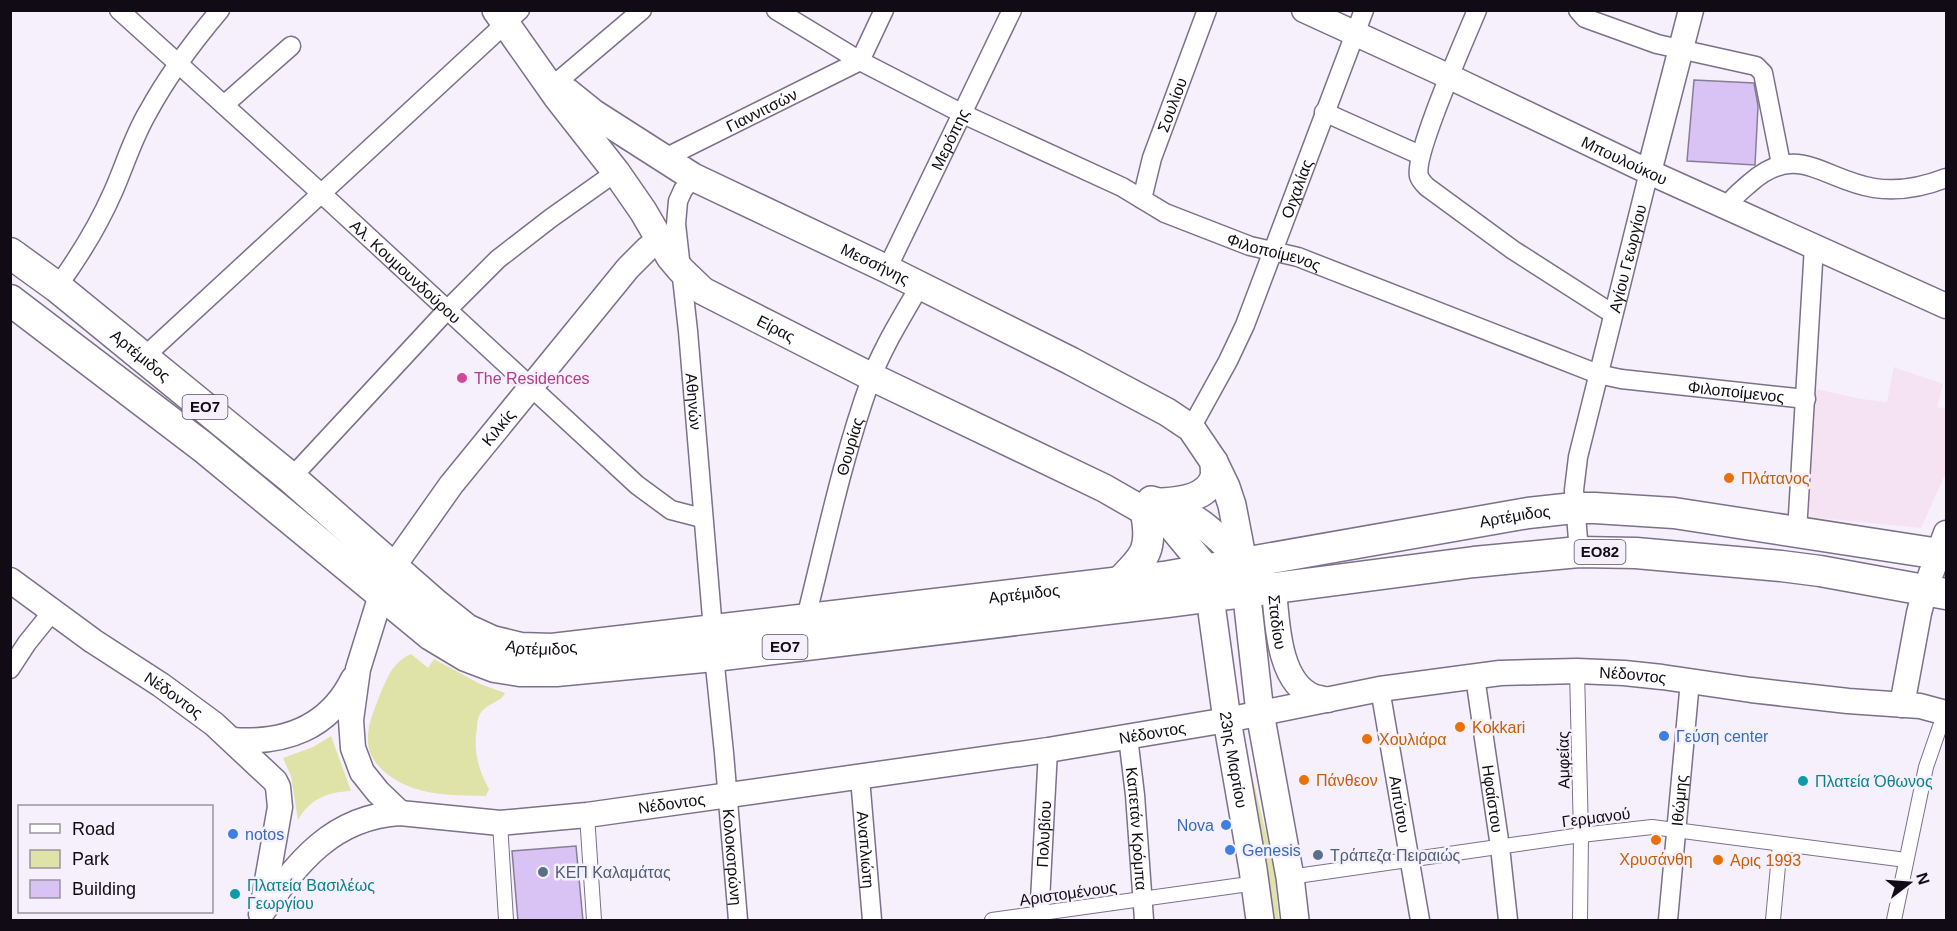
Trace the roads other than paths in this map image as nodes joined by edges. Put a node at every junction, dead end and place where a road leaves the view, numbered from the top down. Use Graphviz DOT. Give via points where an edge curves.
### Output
graph roads {
  1 [pos="119,10"];
  2 [pos="220,10"];
  3 [pos="642,10"];
  4 [pos="776,10"];
  5 [pos="884,10"];
  6 [pos="1012,10"];
  7 [pos="1207,10"];
  8 [pos="1304,10"];
  9 [pos="1364,10"];
  10 [pos="1477,10"];
  11 [pos="1578,10"];
  12 [pos="1691,10"];
  13 [pos="507,15"];
  14 [pos="1355,34"];
  15 [pos="291,46"];
  16 [pos="1680,50"];
  17 [pos="860,61"];
  18 [pos="178,63"];
  19 [pos="534,65"];
  20 [pos="1450,77"];
  21 [pos="556,83"];
  22 [pos="224,105"];
  23 [pos="1324,112"];
  24 [pos="963,114"];
  25 [pos="1420,155"];
  26 [pos="663,159"];
  27 [pos="1781,164"];
  28 [pos="616,172"];
  29 [pos="1649,172"];
  30 [pos="693,177"];
  31 [pos="1947,178"];
  32 [pos="322,194"];
  33 [pos="1142,199"];
  34 [pos="1728,206"];
  35 [pos="660,239"];
  36 [pos="1814,246"];
  37 [pos="1272,251"];
  38 [pos="10,254"];
  39 [pos="887,269"];
  40 [pos="681,270"];
  41 [pos="920,285"];
  42 [pos="57,287"];
  43 [pos="10,300"];
  44 [pos="1947,306"];
  45 [pos="447,310"];
  46 [pos="1613,314"];
  47 [pos="144,357"];
  48 [pos="1598,374"];
  49 [pos="872,377"];
  50 [pos="531,387"];
  51 [pos="1806,399"];
  52 [pos="1191,428"];
  53 [pos="1214,462"];
  54 [pos="291,478"];
  55 [pos="1154,508"];
  56 [pos="1574,508"];
  57 [pos="702,518"];
  58 [pos="1797,532"];
  59 [pos="1944,547"];
  60 [pos="1579,552"];
  61 [pos="1243,562"];
  62 [pos="393,567"];
  63 [pos="10,580"];
  64 [pos="1120,582"];
  65 [pos="1208,583"];
  66 [pos="1260,591"];
  67 [pos="1936,592"];
  68 [pos="381,595"];
  69 [pos="52,612"];
  70 [pos="806,618"];
  71 [pos="1250,625"];
  72 [pos="713,643"];
  73 [pos="10,669"];
  74 [pos="358,669"];
  75 [pos="1577,671"];
  76 [pos="1475,677"];
  77 [pos="1690,681"];
  78 [pos="1380,689"];
  79 [pos="1328,700"];
  80 [pos="1902,705"];
  81 [pos="1946,712"];
  82 [pos="1260,713"];
  83 [pos="1227,720"];
  84 [pos="1128,737"];
  85 [pos="232,740"];
  86 [pos="1048,750"];
  87 [pos="860,778"];
  88 [pos="728,796"];
  89 [pos="400,813"];
  90 [pos="587,815"];
  91 [pos="500,823"];
  92 [pos="1677,829"];
  93 [pos="1581,835"];
  94 [pos="1780,844"];
  95 [pos="1500,847"];
  96 [pos="1410,860"];
  97 [pos="1906,860"];
  98 [pos="1290,877"];
  99 [pos="1256,883"];
  100 [pos="1143,899"];
  101 [pos="261,917"];
  102 [pos="1039,917"];
  103 [pos="506,921"];
  104 [pos="594,921"];
  105 [pos="738,921"];
  106 [pos="872,921"];
  107 [pos="992,921"];
  108 [pos="1144,921"];
  109 [pos="1260,921"];
  110 [pos="1295,921"];
  111 [pos="1420,921"];
  112 [pos="1508,921"];
  113 [pos="1580,921"];
  114 [pos="1668,921"];
  115 [pos="1773,921"];
  116 [pos="1894,921"];
  1 -- 18 [label="street, Αλ. Κουμουνδούρου"];
  2 -- 18 [label="street"];
  3 -- 21 [label="street"];
  4 -- 17 [label="street, Φιλοποίμενος"];
  5 -- 17 [label="street"];
  6 -- 24 [label="street, Μερόπης"];
  7 -- 33 [label="street, Σουλίου" via="1152,158"];
  8 -- 14 [label="street, Μπουλούκου"];
  9 -- 14 [label="street, Οιχαλίας"];
  10 -- 20 [label="street"];
  11 -- 16 [label="street" via="1585,18"];
  12 -- 16 [label="street, Αγίου Γεωργίου"];
  13 -- 19 [label="main road"];
  13 -- 32 [label="street"];
  14 -- 20 [label="street, Μπουλούκου"];
  14 -- 23 [label="street, Οιχαλίας"];
  15 -- 22 [label="street"];
  16 -- 27 [label="street" via="1756,66 1763,73"];
  16 -- 29 [label="street, Αγίου Γεωργίου"];
  17 -- 24 [label="street, Φιλοποίμενος"];
  17 -- 26 [label="street, Γιαννιτσών"];
  18 -- 22 [label="street, Αλ. Κουμουνδούρου"];
  18 -- 42 [label="street" via="142,123 95,230"];
  19 -- 21 [label="main road, Μεσσήνης"];
  19 -- 28 [label="main road, Είρας"];
  20 -- 25 [label="street"];
  20 -- 29 [label="street, Μπουλούκου"];
  21 -- 26 [label="main road, Μεσσήνης" via="593,113"];
  22 -- 32 [label="street, Αλ. Κουμουνδούρου"];
  23 -- 25 [label="street"];
  23 -- 37 [label="street, Οιχαλίας"];
  24 -- 33 [label="street, Φιλοποίμενος"];
  24 -- 39 [label="street, Μερόπης"];
  25 -- 46 [label="street" via="1419,177 1427,187 1513,250"];
  26 -- 30 [label="main road, Μεσσήνης"];
  27 -- 31 [label="street" via="1802,164 1874,188 1925,186"];
  27 -- 34 [label="street" via="1761,173"];
  28 -- 35 [label="main road, Είρας"];
  28 -- 45 [label="street" via="510,249"];
  29 -- 34 [label="street, Μπουλούκου"];
  29 -- 46 [label="street, Αγίου Γεωργίου"];
  30 -- 39 [label="main road, Μεσσήνης"];
  30 -- 40 [label="street, Αθηνών" via="677,206"];
  32 -- 45 [label="street, Αλ. Κουμουνδούρου"];
  32 -- 47 [label="street"];
  33 -- 37 [label="street, Φιλοποίμενος" via="1180,220"];
  34 -- 36 [label="street, Μπουλούκου"];
  35 -- 40 [label="main road, Είρας"];
  35 -- 50 [label="street, Κιλκίς" via="628,268"];
  36 -- 44 [label="street, Μπουλούκου"];
  36 -- 51 [label="street"];
  37 -- 48 [label="street, Φιλοποίμενος" via="1298,257"];
  37 -- 52 [label="street, Οιχαλίας" via="1245,324"];
  38 -- 42 [label="main road, Αρτέμιδος / ΕΟ7"];
  39 -- 41 [label="main road, Μεσσήνης"];
  40 -- 49 [label="main road, Είρας" via="717,299"];
  40 -- 57 [label="street, Αθηνών"];
  41 -- 49 [label="street, Θουρίας"];
  41 -- 52 [label="main road, Μεσσήνης" via="1071,361"];
  42 -- 47 [label="main road, Αρτέμιδος / ΕΟ7"];
  43 -- 68 [label="main road, Αρτέμιδος / ΕΟ7" via="203,447"];
  45 -- 50 [label="street, Αλ. Κουμουνδούρου"];
  45 -- 54 [label="street"];
  46 -- 48 [label="street, Αγίου Γεωργίου"];
  47 -- 54 [label="main road, Αρτέμιδος / ΕΟ7"];
  48 -- 51 [label="street, Φιλοποίμενος"];
  48 -- 56 [label="street, Αγίου Γεωργίου" via="1578,457"];
  49 -- 55 [label="main road, Είρας" via="1104,489"];
  49 -- 70 [label="street, Θουρίας" via="847,455"];
  50 -- 57 [label="street, Αλ. Κουμουνδούρου" via="663,506"];
  50 -- 62 [label="street, Κιλκίς" via="451,485"];
  51 -- 58 [label="street"];
  52 -- 53 [label="main road, Μεσσήνης"];
  53 -- 55 [label="main road" via="1214,476 1202,492"];
  53 -- 61 [label="main road, Μεσσήνης" via="1232,505"];
  54 -- 62 [label="main road, Αρτέμιδος / ΕΟ7"];
  55 -- 61 [label="main road" via="1196,519"];
  55 -- 64 [label="main road" via="1143,559"];
  55 -- 65 [label="main road, Είρας" via="1172,527"];
  56 -- 58 [label="main road, Αρτέμιδος" via="1674,513"];
  56 -- 60 [label="street"];
  56 -- 61 [label="main road, Αρτέμιδος"];
  57 -- 72 [label="street, Αθηνών"];
  58 -- 59 [label="main road, Αρτέμιδος"];
  59 -- 67 [label="street, Αρτέμιδος"];
  60 -- 66 [label="main road, Αρτέμιδος / ΕΟ82"];
  60 -- 67 [label="main road, Αρτέμιδος / ΕΟ82" via="1781,566"];
  61 -- 65 [label="main road, Αρτέμιδος / ΕΟ7"];
  61 -- 66 [label="main road, Σταδίου"];
  62 -- 68 [label="street, Κιλκίς"];
  62 -- 72 [label="main road, Αρτέμιδος / ΕΟ7" via="466,629 521,648"];
  63 -- 69 [label="street, Νέδοντος"];
  64 -- 65 [label="main road, Αρτέμιδος / ΕΟ7" via="1164,577"];
  64 -- 70 [label="main road, Αρτέμιδος / ΕΟ7"];
  65 -- 66 [label="main road, Αρτέμιδος / ΕΟ7"];
  65 -- 72 [label="main road, Αρτέμιδος / ΕΟ7"];
  65 -- 83 [label="main road, 23ης Μαρτίου"];
  66 -- 71 [label="main road, Σταδίου"];
  66 -- 79 [label="street, Σταδίου" via="1286,665 1297,684 1313,697"];
  67 -- 80 [label="street" via="1914,639"];
  68 -- 72 [label="main road, Αρτέμιδος / ΕΟ7" via="466,657 520,671 556,671"];
  68 -- 74 [label="street, Κιλκίς"];
  69 -- 73 [label="street"];
  69 -- 85 [label="street, Νέδοντος" via="195,710"];
  70 -- 72 [label="main road, Αρτέμιδος / ΕΟ7"];
  71 -- 82 [label="main road, 23ης Μαρτίου"];
  72 -- 88 [label="street, Κολοκοτρώνη"];
  74 -- 85 [label="street" via="337,704 309,727 274,738"];
  74 -- 89 [label="street" via="351,720 356,759 369,782"];
  75 -- 76 [label="street, Νέδοντος"];
  75 -- 77 [label="street, Νέδοντος"];
  75 -- 93 [label="street, Αμφείας"];
  76 -- 78 [label="street, Νέδοντος"];
  76 -- 95 [label="street, Ηφαίστου"];
  77 -- 80 [label="street, Νέδοντος" via="1848,702"];
  77 -- 92 [label="street, Ιθώμης"];
  78 -- 79 [label="street, Νέδοντος"];
  78 -- 96 [label="street, Αιπύτου"];
  79 -- 82 [label="street, Νέδοντος"];
  80 -- 81 [label="street, Νέδοντος"];
  81 -- 97 [label="street" via="1926,767"];
  82 -- 83 [label="street, Νέδοντος"];
  82 -- 98 [label="main road, 23ης Μαρτίου"];
  83 -- 84 [label="street, Νέδοντος"];
  83 -- 99 [label="main road, 23ης Μαρτίου"];
  84 -- 86 [label="street, Νέδοντος"];
  84 -- 100 [label="street, Καπετάν Κρόμπα"];
  85 -- 101 [label="street, Νέδοντος" via="278,787 280,807"];
  86 -- 87 [label="street, Νέδοντος"];
  86 -- 102 [label="street, Πολυβίου"];
  87 -- 88 [label="street, Νέδοντος"];
  87 -- 106 [label="street, Αναπλιώτη"];
  88 -- 90 [label="street, Νέδοντος"];
  88 -- 105 [label="street, Κολοκοτρώνη"];
  89 -- 91 [label="street, Νέδοντος"];
  89 -- 101 [label="street, Νέδοντος" via="370,818 330,835 303,860"];
  90 -- 91 [label="street, Νέδοντος"];
  90 -- 104 [label="street"];
  91 -- 103 [label="street"];
  92 -- 93 [label="street, Γερμανού" via="1652,827"];
  92 -- 94 [label="street, Γερμανού"];
  92 -- 114 [label="street, Ιθώμης"];
  93 -- 95 [label="street, Γερμανού"];
  93 -- 113 [label="street, Αμφείας"];
  94 -- 97 [label="street, Γερμανού"];
  94 -- 115 [label="street"];
  95 -- 96 [label="street, Γερμανού"];
  95 -- 112 [label="street, Ηφαίστου"];
  96 -- 98 [label="street, Γερμανού"];
  96 -- 111 [label="street, Αιπύτου"];
  97 -- 116 [label="street"];
  98 -- 110 [label="main road, 23ης Μαρτίου"];
  99 -- 100 [label="street, Αριστομένους"];
  99 -- 109 [label="main road, 23ης Μαρτίου"];
  100 -- 102 [label="street, Αριστομένους"];
  100 -- 108 [label="street, Καπετάν Κρόμπα"];
  102 -- 107 [label="street, Αριστομένους"];
}
